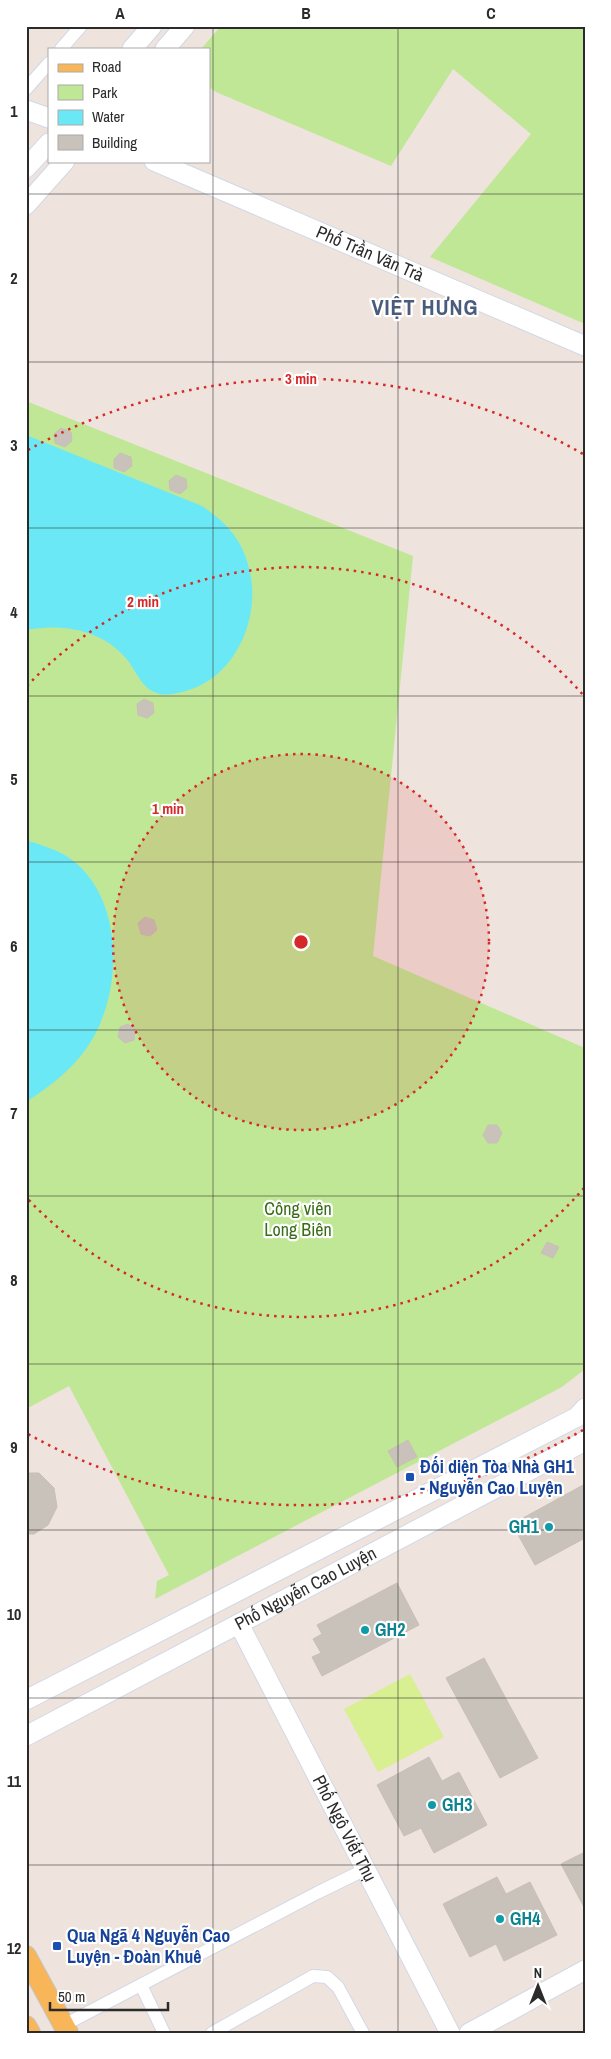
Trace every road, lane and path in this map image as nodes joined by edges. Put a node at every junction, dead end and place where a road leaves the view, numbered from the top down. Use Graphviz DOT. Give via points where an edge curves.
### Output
graph roads {
  1 [pos="81,26"];
  2 [pos="152,26"];
  3 [pos="184,26"];
  4 [pos="62,48"];
  5 [pos="133,48"];
  6 [pos="165,48"];
  7 [pos="48,64"];
  8 [pos="26,89"];
  9 [pos="26,110"];
  10 [pos="48,118"];
  11 [pos="48,144"];
  12 [pos="64,162"];
  13 [pos="156,162"];
  14 [pos="26,168"];
  15 [pos="26,205"];
  16 [pos="585,346"];
  17 [pos="585,1408"];
  18 [pos="585,1441"];
  19 [pos="239,1624"];
  20 [pos="26,1700"];
  21 [pos="26,1736"];
  22 [pos="366,1869"];
  23 [pos="26,1956"];
  24 [pos="585,1970"];
  25 [pos="141,1985"];
  26 [pos="26,2026"];
  27 [pos="66,2029"];
  28 [pos="30,2033"];
  29 [pos="164,2033"];
  30 [pos="212,2033"];
  31 [pos="363,2033"];
  32 [pos="450,2033"];
  33 [pos="469,2033"];
  1 -- 4 [label="street"];
  2 -- 5 [label="street"];
  3 -- 6 [label="street"];
  7 -- 8 [label="street"];
  9 -- 10 [label="street"];
  11 -- 14 [label="street"];
  12 -- 15 [label="street"];
  13 -- 16 [label="street, Phố Trần Văn Trà"];
  17 -- 20 [label="street, Phố Nguyễn Cao Luyện" via="577,1417"];
  18 -- 19 [label="street, Phố Nguyễn Cao Luyện"];
  19 -- 21 [label="street, Phố Nguyễn Cao Luyện"];
  19 -- 22 [label="street, Phố Ngô Viết Thụ"];
  22 -- 25 [label="street"];
  22 -- 32 [label="street, Phố Ngô Viết Thụ"];
  23 -- 27 [label="main road"];
  24 -- 33 [label="street"];
  25 -- 27 [label="street"];
  25 -- 29 [label="street"];
  26 -- 28 [label="main road"];
  30 -- 31 [label="street" via="313,1976 327,1978 338,1987"];
}
